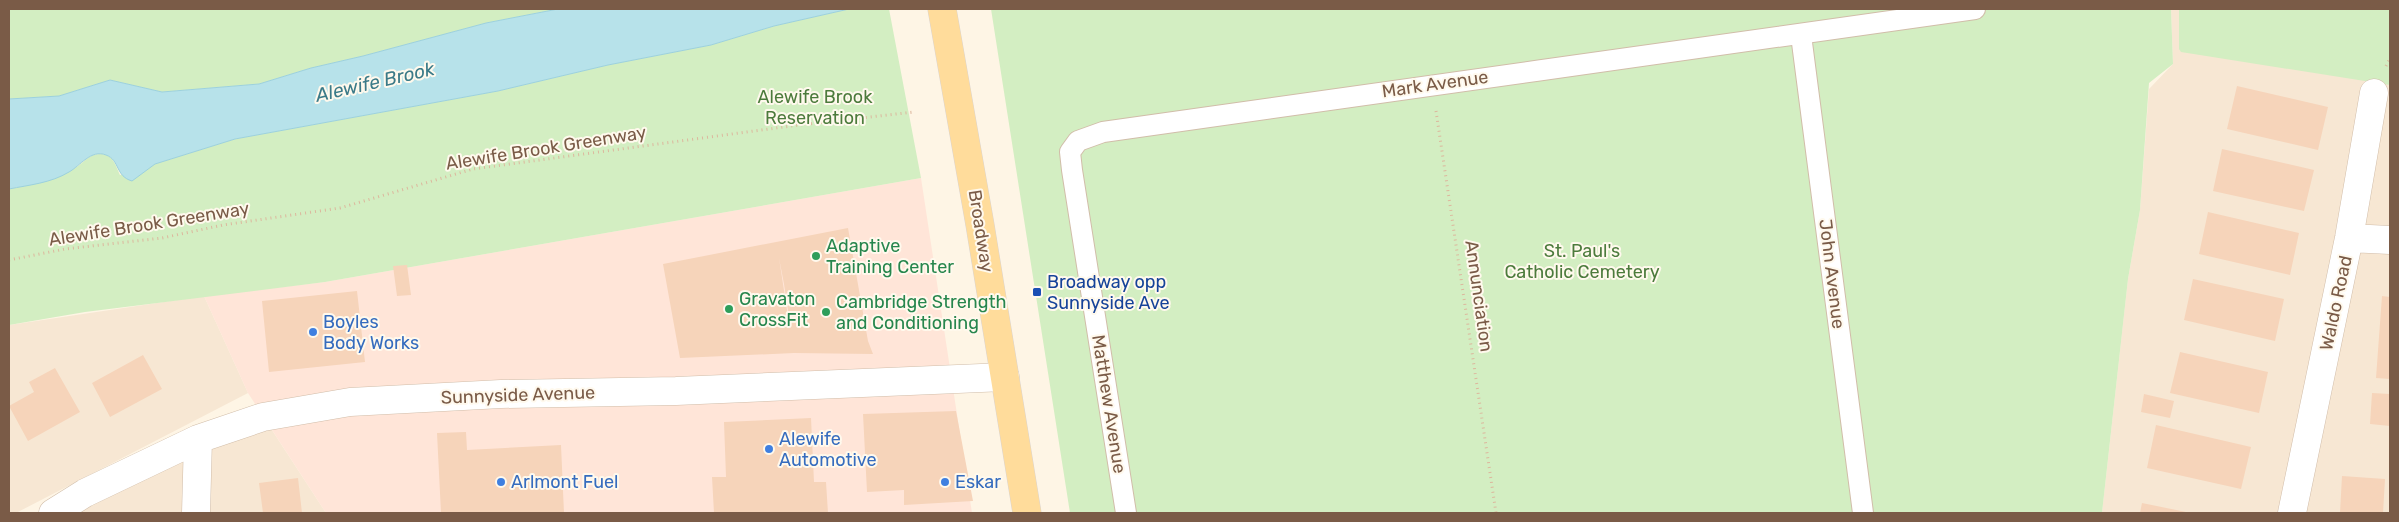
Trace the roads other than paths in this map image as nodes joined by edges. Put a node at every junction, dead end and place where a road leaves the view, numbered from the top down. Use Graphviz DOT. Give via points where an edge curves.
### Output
graph roads {
  1 [pos="942,9"];
  2 [pos="1975,9"];
  3 [pos="1801,34"];
  4 [pos="2374,93"];
  5 [pos="1073,147"];
  6 [pos="2349,238"];
  7 [pos="2390,240"];
  8 [pos="1005,376"];
  9 [pos="198,439"];
  10 [pos="54,513"];
  11 [pos="196,513"];
  12 [pos="1027,513"];
  13 [pos="1126,513"];
  14 [pos="1864,513"];
  15 [pos="2292,513"];
  1 -- 8 [label="main road, Broadway"];
  2 -- 3 [label="lane, Mark Avenue"];
  3 -- 5 [label="lane, Mark Avenue" via="1103,132 1078,141"];
  3 -- 14 [label="lane, John Avenue"];
  4 -- 6 [label="street, Waldo Road"];
  5 -- 13 [label="lane, Matthew Avenue" via="1070,152 1072,170"];
  6 -- 7 [label="street"];
  6 -- 15 [label="street, Waldo Road"];
  8 -- 9 [label="street, Sunnyside Avenue" via="350,402 263,417"];
  8 -- 12 [label="main road, Broadway"];
  9 -- 10 [label="street, Sunnyside Avenue" via="85,493"];
  9 -- 11 [label="street"];
}
